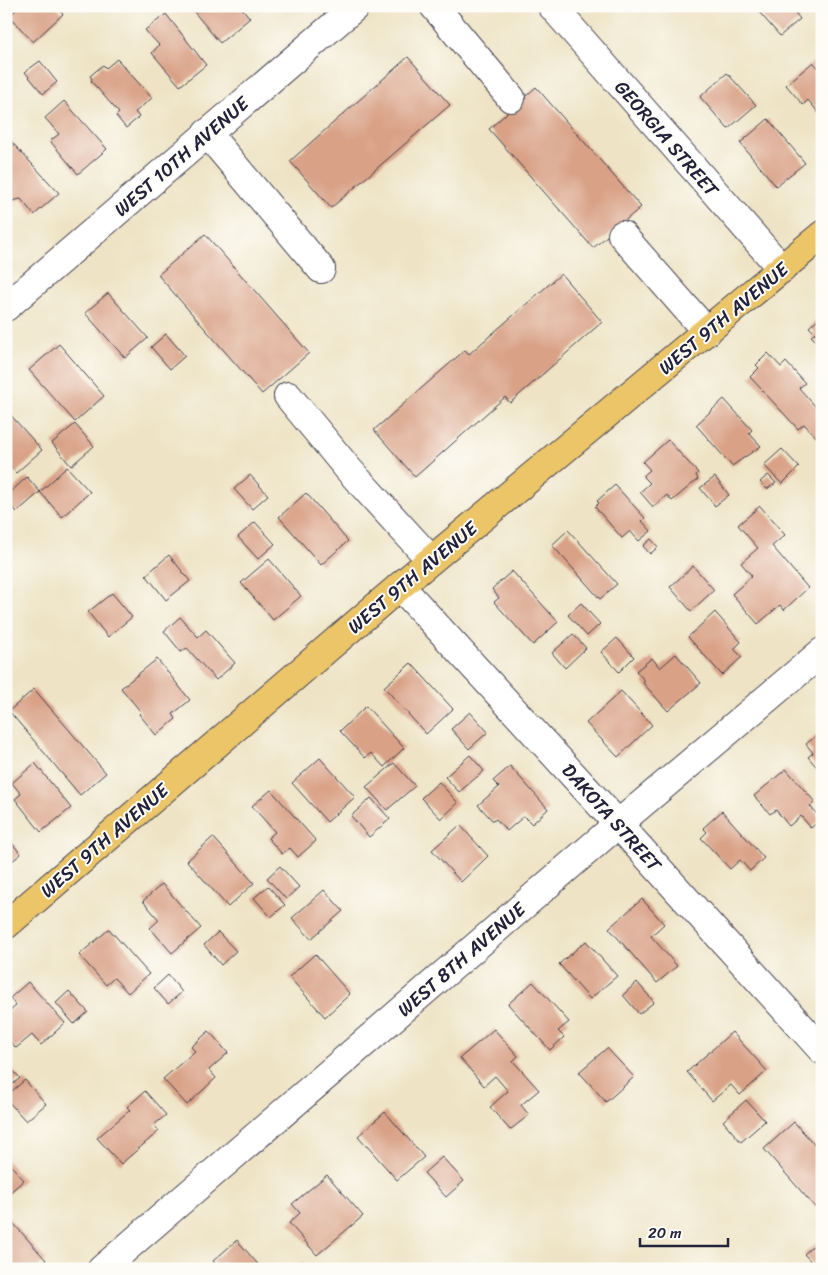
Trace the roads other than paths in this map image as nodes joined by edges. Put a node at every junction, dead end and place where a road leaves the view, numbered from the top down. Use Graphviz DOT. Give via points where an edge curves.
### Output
graph roads {
  1 [pos="356,6"];
  2 [pos="434,6"];
  3 [pos="552,6"];
  4 [pos="511,98"];
  5 [pos="207,133"];
  6 [pos="622,235"];
  7 [pos="822,235"];
  8 [pos="321,269"];
  9 [pos="782,269"];
  10 [pos="6,307"];
  11 [pos="707,332"];
  12 [pos="288,396"];
  13 [pos="431,560"];
  14 [pos="400,586"];
  15 [pos="822,652"];
  16 [pos="618,824"];
  17 [pos="6,925"];
  18 [pos="822,1050"];
  19 [pos="102,1269"];
  1 -- 5 [label="street, WEST 10TH AVENUE"];
  2 -- 4 [label="street"];
  3 -- 9 [label="street, GEORGIA STREET"];
  5 -- 8 [label="street"];
  5 -- 10 [label="street, WEST 10TH AVENUE"];
  6 -- 11 [label="street"];
  7 -- 9 [label="main road, WEST 9TH AVENUE"];
  9 -- 11 [label="main road, WEST 9TH AVENUE"];
  11 -- 13 [label="main road, WEST 9TH AVENUE"];
  12 -- 13 [label="street" via="349,470"];
  13 -- 14 [label="main road, WEST 9TH AVENUE"];
  14 -- 16 [label="street, DAKOTA STREET"];
  14 -- 17 [label="main road, WEST 9TH AVENUE"];
  15 -- 16 [label="street, WEST 8TH AVENUE"];
  16 -- 18 [label="street, DAKOTA STREET"];
  16 -- 19 [label="street, WEST 8TH AVENUE"];
}
